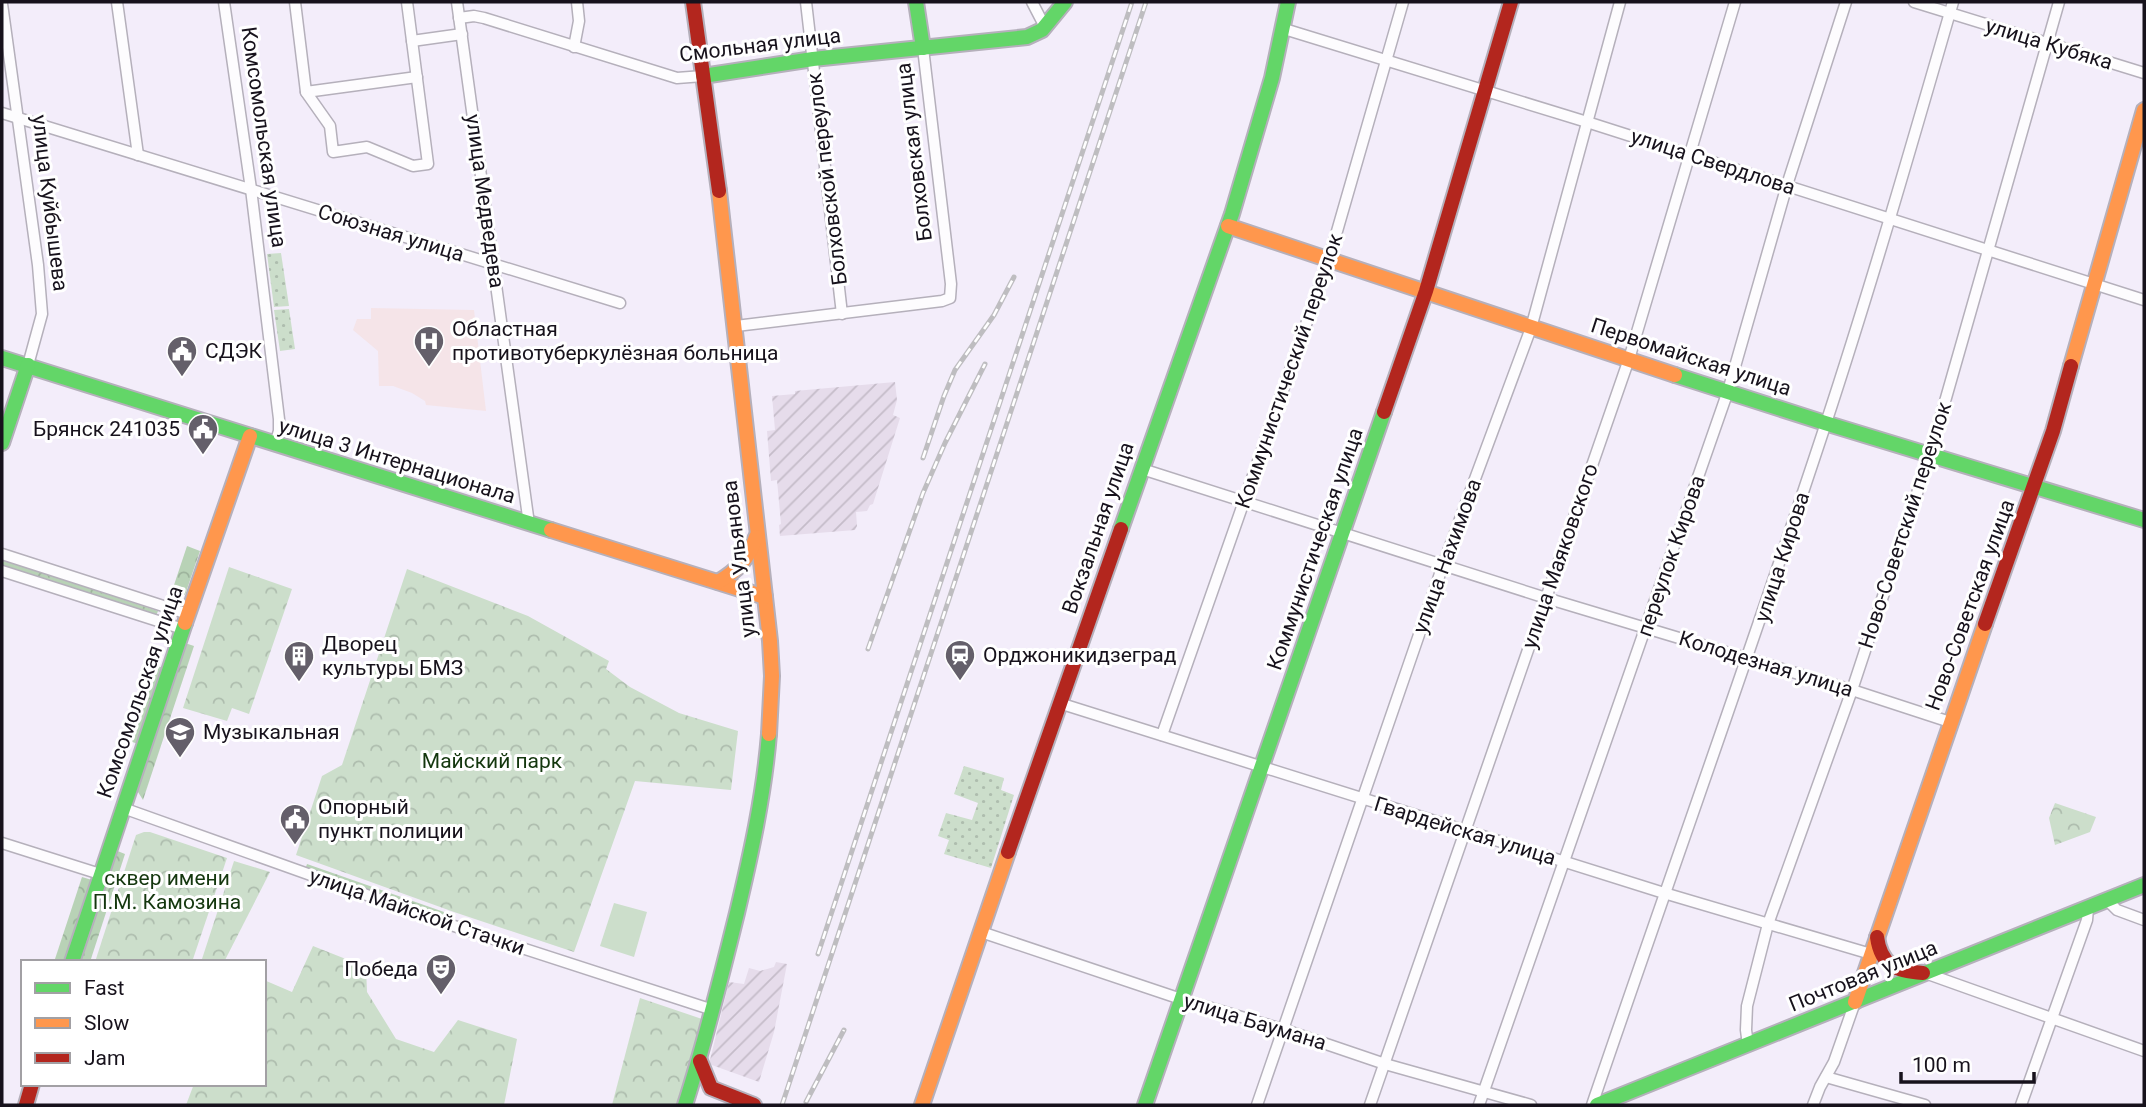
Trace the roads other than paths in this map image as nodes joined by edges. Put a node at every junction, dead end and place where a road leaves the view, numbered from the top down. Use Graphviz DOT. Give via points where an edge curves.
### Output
graph roads {
  1 [pos="117,2"];
  2 [pos="224,2"];
  3 [pos="295,2"];
  4 [pos="407,2"];
  5 [pos="457,2"];
  6 [pos="578,2"];
  7 [pos="693,2"];
  8 [pos="806,2"];
  9 [pos="916,2"];
  10 [pos="1032,2"];
  11 [pos="1065,2"];
  12 [pos="1288,2"];
  13 [pos="1403,2"];
  14 [pos="1511,2"];
  15 [pos="1620,2"];
  16 [pos="1735,2"];
  17 [pos="1846,2"];
  18 [pos="1914,2"];
  19 [pos="1953,2"];
  20 [pos="2059,2"];
  21 [pos="2,4"];
  22 [pos="1950,13"];
  23 [pos="459,18"];
  24 [pos="1045,27"];
  25 [pos="1281,28"];
  26 [pos="462,34"];
  27 [pos="412,41"];
  28 [pos="2047,44"];
  29 [pos="574,47"];
  30 [pos="923,48"];
  31 [pos="813,59"];
  32 [pos="1386,60"];
  33 [pos="2144,74"];
  34 [pos="703,76"];
  35 [pos="417,77"];
  36 [pos="1486,91"];
  37 [pos="306,92"];
  38 [pos="2144,110"];
  39 [pos="2,113"];
  40 [pos="18,118"];
  41 [pos="1587,122"];
  42 [pos="138,155"];
  43 [pos="1689,155"];
  44 [pos="1787,186"];
  45 [pos="251,189"];
  46 [pos="1890,220"];
  47 [pos="1228,226"];
  48 [pos="1990,249"];
  49 [pos="1329,259"];
  50 [pos="494,265"];
  51 [pos="2096,286"];
  52 [pos="1426,291"];
  53 [pos="2144,300"];
  54 [pos="620,303"];
  55 [pos="842,314"];
  56 [pos="736,326"];
  57 [pos="1531,328"];
  58 [pos="2,358"];
  59 [pos="1629,359"];
  60 [pos="27,365"];
  61 [pos="1728,391"];
  62 [pos="1826,423"];
  63 [pos="250,436"];
  64 [pos="2,443"];
  65 [pos="275,444"];
  66 [pos="1930,454"];
  67 [pos="1142,468"];
  68 [pos="2034,485"];
  69 [pos="1244,500"];
  70 [pos="2144,520"];
  71 [pos="529,524"];
  72 [pos="757,533"];
  73 [pos="1342,534"];
  74 [pos="2,554"];
  75 [pos="1443,565"];
  76 [pos="2,571"];
  77 [pos="719,582"];
  78 [pos="765,597"];
  79 [pos="1546,598"];
  80 [pos="188,614"];
  81 [pos="1646,628"];
  82 [pos="183,629"];
  83 [pos="1748,659"];
  84 [pos="1852,690"];
  85 [pos="1059,703"];
  86 [pos="1950,722"];
  87 [pos="1162,735"];
  88 [pos="1261,767"];
  89 [pos="1362,799"];
  90 [pos="123,808"];
  91 [pos="1466,831"];
  92 [pos="2,843"];
  93 [pos="1564,862"];
  94 [pos="100,874"];
  95 [pos="2144,885"];
  96 [pos="1664,893"];
  97 [pos="2108,900"];
  98 [pos="2088,908"];
  99 [pos="2144,920"];
  100 [pos="1768,924"];
  101 [pos="981,932"];
  102 [pos="1877,936"];
  103 [pos="1871,954"];
  104 [pos="73,960"];
  105 [pos="1925,974"];
  106 [pos="1181,999"];
  107 [pos="1855,1002"];
  108 [pos="713,1010"];
  109 [pos="2053,1019"];
  110 [pos="1284,1030"];
  111 [pos="1748,1045"];
  112 [pos="2144,1051"];
  113 [pos="699,1061"];
  114 [pos="1385,1064"];
  115 [pos="1826,1077"];
  116 [pos="32,1086"];
  117 [pos="710,1087"];
  118 [pos="1483,1092"];
  119 [pos="687,1102"];
  120 [pos="26,1105"];
  121 [pos="754,1105"];
  122 [pos="922,1105"];
  123 [pos="1145,1105"];
  124 [pos="1257,1105"];
  125 [pos="1370,1105"];
  126 [pos="1479,1105"];
  127 [pos="1531,1105"];
  128 [pos="1592,1105"];
  129 [pos="1597,1105"];
  130 [pos="1813,1105"];
  131 [pos="1925,1105"];
  132 [pos="2021,1105"];
  1 -- 42 [label="street"];
  2 -- 45 [label="street, Комсомольская улица"];
  3 -- 37 [label="street"];
  4 -- 27 [label="street"];
  5 -- 23 [label="street, улица Медведева"];
  6 -- 29 [label="street"];
  7 -- 34 [label="main road, улица Ульянова"];
  8 -- 31 [label="street, Болховской переулок"];
  9 -- 30 [label="main road, Болховская улица"];
  10 -- 24 [label="street"];
  11 -- 24 [label="main road"];
  12 -- 25 [label="main road, Вокзальная улица"];
  13 -- 32 [label="street, Коммунистический переулок"];
  14 -- 36 [label="main road, Коммунистическая улица"];
  15 -- 41 [label="street, улица Нахимова"];
  16 -- 43 [label="street, улица Маяковского"];
  17 -- 44 [label="street, переулок Кирова"];
  18 -- 22 [label="street, улица Кубяка"];
  19 -- 22 [label="street, улица Кирова"];
  20 -- 28 [label="street, Ново-Советский переулок"];
  21 -- 40 [label="street, улица Куйбышева"];
  22 -- 28 [label="street, улица Кубяка"];
  22 -- 46 [label="street, улица Кирова"];
  23 -- 26 [label="street, улица Медведева"];
  23 -- 29 [label="street, Смольная улица" via="484,18"];
  24 -- 30 [label="main road, Смольная улица" via="1032,36"];
  25 -- 32 [label="street, улица Свердлова"];
  25 -- 47 [label="main road, Вокзальная улица" via="1272,78"];
  26 -- 27 [label="street"];
  26 -- 50 [label="street, улица Медведева"];
  27 -- 35 [label="street"];
  28 -- 33 [label="street, улица Кубяка"];
  28 -- 48 [label="street, Ново-Советский переулок"];
  29 -- 34 [label="street, Смольная улица" via="677,78"];
  30 -- 31 [label="main road, Смольная улица"];
  30 -- 55 [label="street, Болховская улица" via="950,298"];
  31 -- 34 [label="main road, Смольная улица"];
  31 -- 55 [label="street, Болховской переулок"];
  32 -- 36 [label="street, улица Свердлова"];
  32 -- 49 [label="street, Коммунистический переулок"];
  34 -- 56 [label="main road, улица Ульянова"];
  35 -- 37 [label="street"];
  35 -- 37 [label="street" via="428,164 413,166 367,147 333,152 330,126"];
  36 -- 41 [label="street, улица Свердлова"];
  36 -- 52 [label="main road, Коммунистическая улица"];
  38 -- 51 [label="main road, Ново-Советская улица"];
  39 -- 40 [label="street, Союзная улица"];
  40 -- 42 [label="street, Союзная улица"];
  40 -- 60 [label="street, улица Куйбышева" via="42,314"];
  41 -- 43 [label="street, улица Свердлова"];
  41 -- 57 [label="street, улица Нахимова"];
  42 -- 45 [label="street, Союзная улица"];
  43 -- 44 [label="street, улица Свердлова"];
  43 -- 59 [label="street, улица Маяковского"];
  44 -- 46 [label="street, улица Свердлова"];
  44 -- 61 [label="street, переулок Кирова"];
  45 -- 50 [label="street, Союзная улица"];
  45 -- 65 [label="street, Комсомольская улица" via="279,419"];
  46 -- 48 [label="street, улица Свердлова"];
  46 -- 62 [label="street, улица Кирова"];
  47 -- 49 [label="main road, Первомайская улица"];
  47 -- 67 [label="main road, Вокзальная улица"];
  48 -- 51 [label="street, улица Свердлова"];
  48 -- 66 [label="street, Ново-Советский переулок"];
  49 -- 52 [label="main road, Первомайская улица"];
  49 -- 69 [label="street, Коммунистический переулок"];
  50 -- 54 [label="street, Союзная улица"];
  50 -- 71 [label="street, улица Медведева"];
  51 -- 53 [label="street, улица Свердлова"];
  51 -- 68 [label="main road, Ново-Советская улица"];
  52 -- 57 [label="main road, Первомайская улица"];
  52 -- 73 [label="main road, Коммунистическая улица"];
  55 -- 56 [label="street"];
  56 -- 72 [label="main road, улица Ульянова"];
  57 -- 59 [label="main road, Первомайская улица"];
  57 -- 75 [label="street, улица Нахимова"];
  58 -- 60 [label="main road, улица 3 Интернационала"];
  59 -- 61 [label="main road, Первомайская улица"];
  59 -- 79 [label="street, улица Маяковского"];
  60 -- 63 [label="main road, улица 3 Интернационала"];
  60 -- 64 [label="main road, улица Куйбышева"];
  61 -- 62 [label="main road, Первомайская улица"];
  61 -- 81 [label="street, переулок Кирова"];
  62 -- 66 [label="main road, Первомайская улица"];
  62 -- 83 [label="street, улица Кирова"];
  63 -- 65 [label="main road, улица 3 Интернационала"];
  63 -- 80 [label="main road, Комсомольская улица"];
  65 -- 71 [label="main road, улица 3 Интернационала"];
  66 -- 68 [label="main road, Первомайская улица"];
  66 -- 84 [label="street, Ново-Советский переулок"];
  67 -- 69 [label="street, Колодезная улица"];
  67 -- 85 [label="main road, Вокзальная улица"];
  68 -- 70 [label="main road, Первомайская улица"];
  68 -- 86 [label="main road, Ново-Советская улица"];
  69 -- 73 [label="street, Колодезная улица"];
  69 -- 87 [label="street, Коммунистический переулок"];
  71 -- 77 [label="main road, улица 3 Интернационала"];
  72 -- 77 [label="main road" via="742,565"];
  72 -- 78 [label="main road, улица Ульянова"];
  73 -- 75 [label="street, Колодезная улица"];
  73 -- 88 [label="main road, Коммунистическая улица"];
  74 -- 80 [label="street"];
  75 -- 79 [label="street, Колодезная улица"];
  75 -- 89 [label="street, улица Нахимова"];
  76 -- 82 [label="street"];
  77 -- 78 [label="main road, улица 3 Интернационала"];
  78 -- 108 [label="main road, улица Ульянова" via="771,690 768,756 750,857"];
  79 -- 81 [label="street, Колодезная улица"];
  79 -- 91 [label="street, улица Маяковского"];
  80 -- 82 [label="main road, Комсомольская улица"];
  81 -- 83 [label="street, Колодезная улица"];
  81 -- 93 [label="street, переулок Кирова"];
  82 -- 90 [label="main road, Комсомольская улица"];
  83 -- 84 [label="street, Колодезная улица"];
  83 -- 96 [label="street, улица Кирова"];
  84 -- 86 [label="street, Колодезная улица"];
  84 -- 100 [label="street, Ново-Советский переулок"];
  85 -- 87 [label="street, Гвардейская улица"];
  85 -- 101 [label="main road, Вокзальная улица"];
  86 -- 102 [label="main road, Ново-Советская улица"];
  87 -- 88 [label="street, Гвардейская улица"];
  88 -- 89 [label="street, Гвардейская улица"];
  88 -- 106 [label="main road, Коммунистическая улица"];
  89 -- 91 [label="street, Гвардейская улица"];
  89 -- 110 [label="street, улица Нахимова"];
  90 -- 94 [label="main road, Комсомольская улица"];
  90 -- 108 [label="street, улица Майской Стачки" via="435,920"];
  91 -- 93 [label="street, Гвардейская улица"];
  91 -- 114 [label="street, улица Маяковского"];
  92 -- 94 [label="street"];
  93 -- 96 [label="street, Гвардейская улица"];
  93 -- 118 [label="street, переулок Кирова"];
  94 -- 104 [label="main road, Комсомольская улица"];
  95 -- 97 [label="main road, Почтовая улица"];
  96 -- 100 [label="street, Гвардейская улица"];
  96 -- 128 [label="street, улица Кирова"];
  97 -- 98 [label="main road, Почтовая улица"];
  97 -- 99 [label="street" via="2117,910"];
  98 -- 105 [label="main road, Почтовая улица"];
  98 -- 109 [label="street"];
  100 -- 103 [label="street, Гвардейская улица"];
  100 -- 111 [label="street, Ново-Советский переулок" via="1747,1006"];
  101 -- 106 [label="street, улица Баумана"];
  101 -- 122 [label="main road, Вокзальная улица"];
  102 -- 103 [label="main road, Ново-Советская улица"];
  102 -- 105 [label="main road" via="1880,954 1889,965"];
  103 -- 107 [label="main road, Ново-Советская улица"];
  105 -- 107 [label="main road, Почтовая улица"];
  105 -- 109 [label="street"];
  106 -- 110 [label="street, улица Баумана"];
  106 -- 123 [label="main road, Коммунистическая улица"];
  107 -- 111 [label="main road, Почтовая улица"];
  107 -- 115 [label="street, Ново-Советская улица"];
  108 -- 113 [label="main road, улица Ульянова"];
  109 -- 112 [label="street"];
  109 -- 132 [label="street"];
  110 -- 114 [label="street, улица Баумана"];
  110 -- 124 [label="street, улица Нахимова"];
  111 -- 129 [label="main road, Почтовая улица"];
  113 -- 117 [label="main road"];
  113 -- 119 [label="main road, улица Ульянова"];
  114 -- 118 [label="street, улица Баумана"];
  114 -- 125 [label="street, улица Маяковского"];
  115 -- 130 [label="street, Ново-Советская улица"];
  115 -- 131 [label="street"];
  116 -- 120 [label="main road"];
  117 -- 119 [label="main road"];
  117 -- 121 [label="main road"];
  118 -- 126 [label="street, переулок Кирова"];
  118 -- 127 [label="street, улица Баумана"];
}
